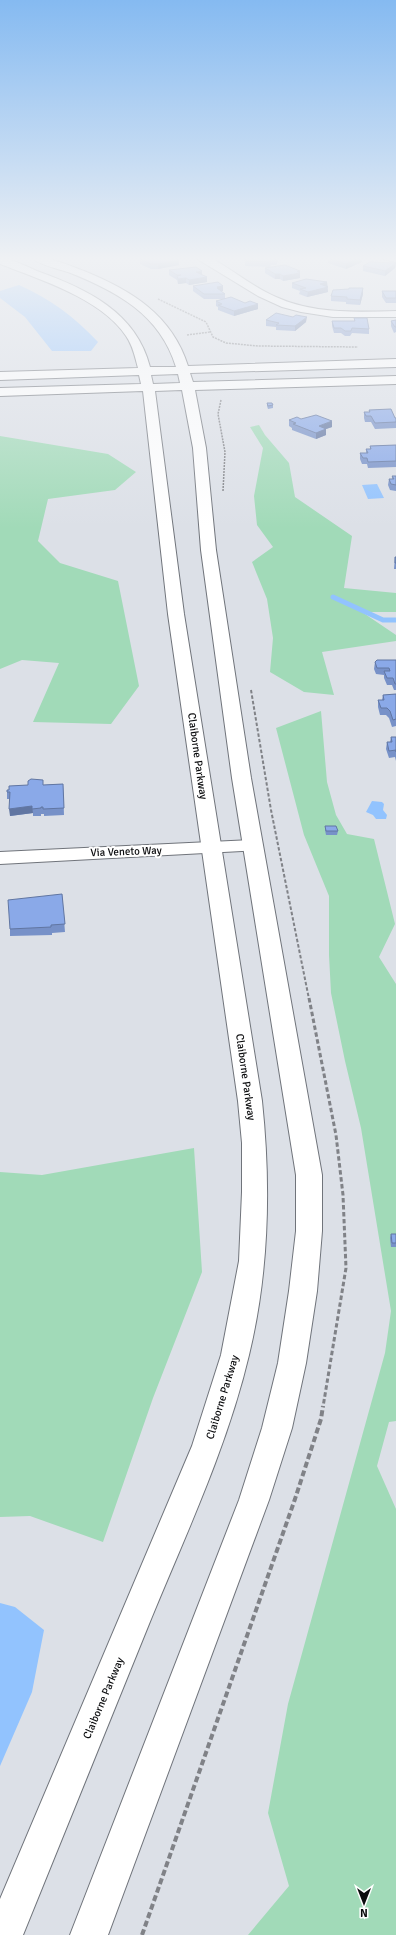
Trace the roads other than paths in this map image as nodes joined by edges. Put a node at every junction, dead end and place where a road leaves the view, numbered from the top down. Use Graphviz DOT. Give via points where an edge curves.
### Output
graph roads {
  1 [pos="138,347"];
  2 [pos="175,347"];
  3 [pos="396,363"];
  4 [pos="0,376"];
  5 [pos="186,378"];
  6 [pos="146,380"];
  7 [pos="396,380"];
  8 [pos="0,392"];
  9 [pos="252,846"];
  10 [pos="212,848"];
  11 [pos="0,858"];
  12 [pos="4,1935"];
  13 [pos="89,1935"];
  1 -- 6 [label="main road, Claiborne Parkway"];
  2 -- 5 [label="main road"];
  3 -- 5 [label="main road"];
  4 -- 6 [label="main road"];
  5 -- 6 [label="main road"];
  5 -- 6 [label="main road"];
  5 -- 7 [label="main road"];
  5 -- 9 [label="main road" via="201,466 209,557"];
  6 -- 8 [label="main road"];
  6 -- 10 [label="main road, Claiborne Parkway" via="176,614"];
  9 -- 10 [label="street, Via Veneto Way"];
  9 -- 13 [label="main road" via="309,1176 309,1231 303,1291 292,1363 277,1428 258,1485"];
  10 -- 11 [label="street, Via Veneto Way"];
  10 -- 12 [label="main road, Claiborne Parkway" via="254,1143 252,1261 235,1355 204,1453"];
}
